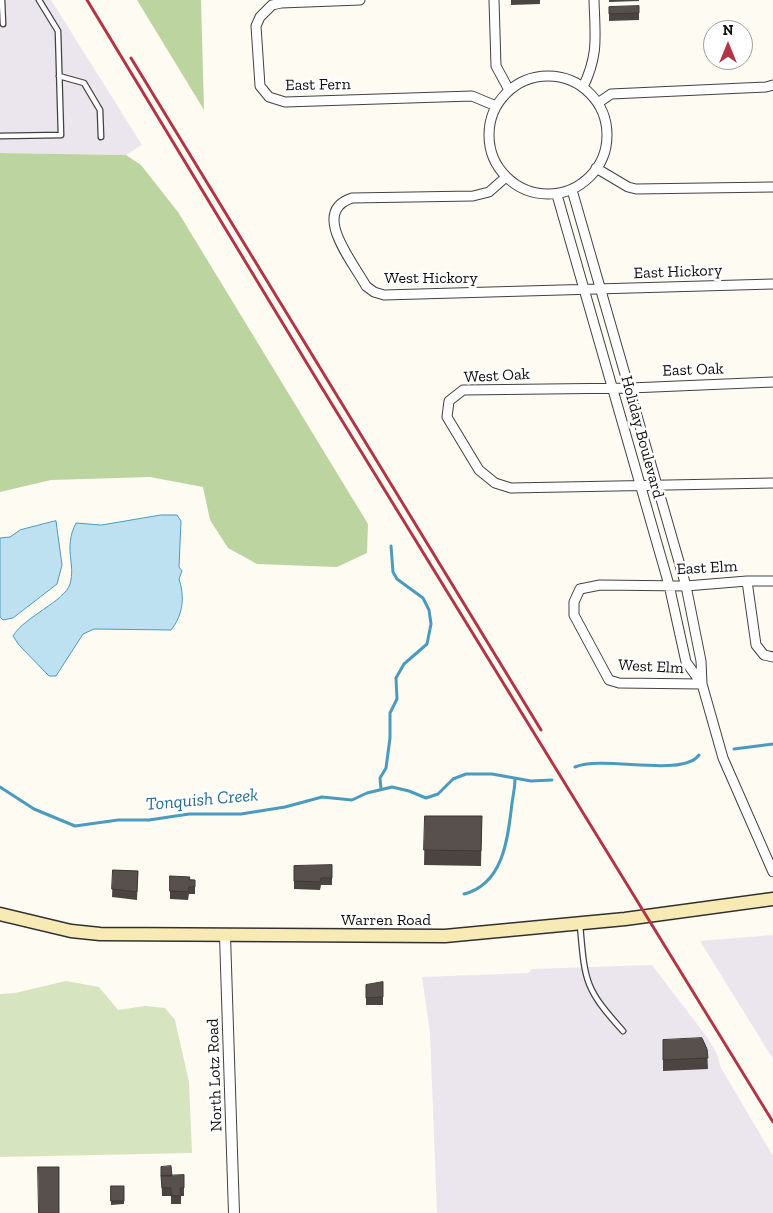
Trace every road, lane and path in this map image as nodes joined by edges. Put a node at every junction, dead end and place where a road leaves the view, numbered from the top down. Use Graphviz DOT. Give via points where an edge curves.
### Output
graph roads {
  1 [pos="2,0"];
  2 [pos="39,0"];
  3 [pos="360,0"];
  4 [pos="494,0"];
  5 [pos="594,0"];
  6 [pos="3,24"];
  7 [pos="59,76"];
  8 [pos="773,85"];
  9 [pos="583,87"];
  10 [pos="509,90"];
  11 [pos="598,104"];
  12 [pos="496,106"];
  13 [pos="0,136"];
  14 [pos="101,137"];
  15 [pos="596,168"];
  16 [pos="506,177"];
  17 [pos="773,187"];
  18 [pos="572,190"];
  19 [pos="557,194"];
  20 [pos="773,284"];
  21 [pos="600,290"];
  22 [pos="585,291"];
  23 [pos="773,382"];
  24 [pos="614,388"];
  25 [pos="630,388"];
  26 [pos="773,483"];
  27 [pos="639,486"];
  28 [pos="656,486"];
  29 [pos="747,581"];
  30 [pos="773,581"];
  31 [pos="668,585"];
  32 [pos="686,586"];
  33 [pos="773,658"];
  34 [pos="702,684"];
  35 [pos="773,872"];
  36 [pos="773,899"];
  37 [pos="0,914"];
  38 [pos="580,923"];
  39 [pos="226,936"];
  40 [pos="623,1031"];
  41 [pos="234,1213"];
  1 -- 6 [label="lane"];
  2 -- 7 [label="lane" via="58,31"];
  3 -- 12 [label="street, East Fern" via="281,3 266,10 256,26 258,78 264,92 274,100 285,102 472,96"];
  4 -- 10 [label="street" via="496,66"];
  5 -- 9 [label="street" via="593,66"];
  7 -- 13 [label="lane" via="61,135"];
  7 -- 14 [label="lane" via="84,83 100,110"];
  8 -- 11 [label="street" via="612,94"];
  9 -- 10 [label="street" via="564,78 544,76"];
  9 -- 11 [label="street"];
  10 -- 12 [label="street" via="500,97"];
  11 -- 15 [label="street" via="606,136 604,154"];
  12 -- 16 [label="street" via="490,125 490,146 496,164"];
  15 -- 17 [label="street" via="636,189"];
  15 -- 18 [label="street"];
  16 -- 19 [label="street" via="535,193"];
  16 -- 22 [label="street, West Hickory" via="490,192 473,196 352,198 344,201 334,212 334,229 366,286 384,295"];
  18 -- 19 [label="street"];
  18 -- 21 [label="street, Holiday Boulevard"];
  19 -- 22 [label="street, Holiday Boulevard"];
  20 -- 21 [label="street, East Hickory"];
  21 -- 22 [label="street, East Hickory"];
  21 -- 25 [label="street, Holiday Boulevard"];
  22 -- 24 [label="street, Holiday Boulevard"];
  23 -- 25 [label="street, East Oak"];
  24 -- 25 [label="street, East Oak"];
  24 -- 27 [label="street, Holiday Boulevard"];
  24 -- 27 [label="street, West Oak" via="463,390 449,401 447,417 479,470 495,483 512,488"];
  25 -- 28 [label="street, Holiday Boulevard"];
  26 -- 28 [label="street"];
  27 -- 28 [label="street"];
  27 -- 31 [label="street, Holiday Boulevard"];
  28 -- 32 [label="street, Holiday Boulevard"];
  29 -- 30 [label="street, East Elm"];
  29 -- 32 [label="street, East Elm"];
  29 -- 33 [label="street, East Elm" via="756,645 764,655"];
  31 -- 32 [label="street, East Elm"];
  31 -- 34 [label="street, Holiday Boulevard" via="686,662"];
  31 -- 34 [label="street, West Elm" via="600,585 580,589 574,602 574,615 609,680 619,683"];
  32 -- 34 [label="street, Holiday Boulevard" via="701,660"];
  34 -- 35 [label="street, Holiday Boulevard" via="723,758"];
  36 -- 38 [label="main road, Warren Road"];
  37 -- 39 [label="main road, Warren Road" via="71,931 100,934"];
  38 -- 39 [label="main road, Warren Road" via="445,936"];
  38 -- 40 [label="lane" via="588,986 598,1003"];
  39 -- 41 [label="street, North Lotz Road"];
}
